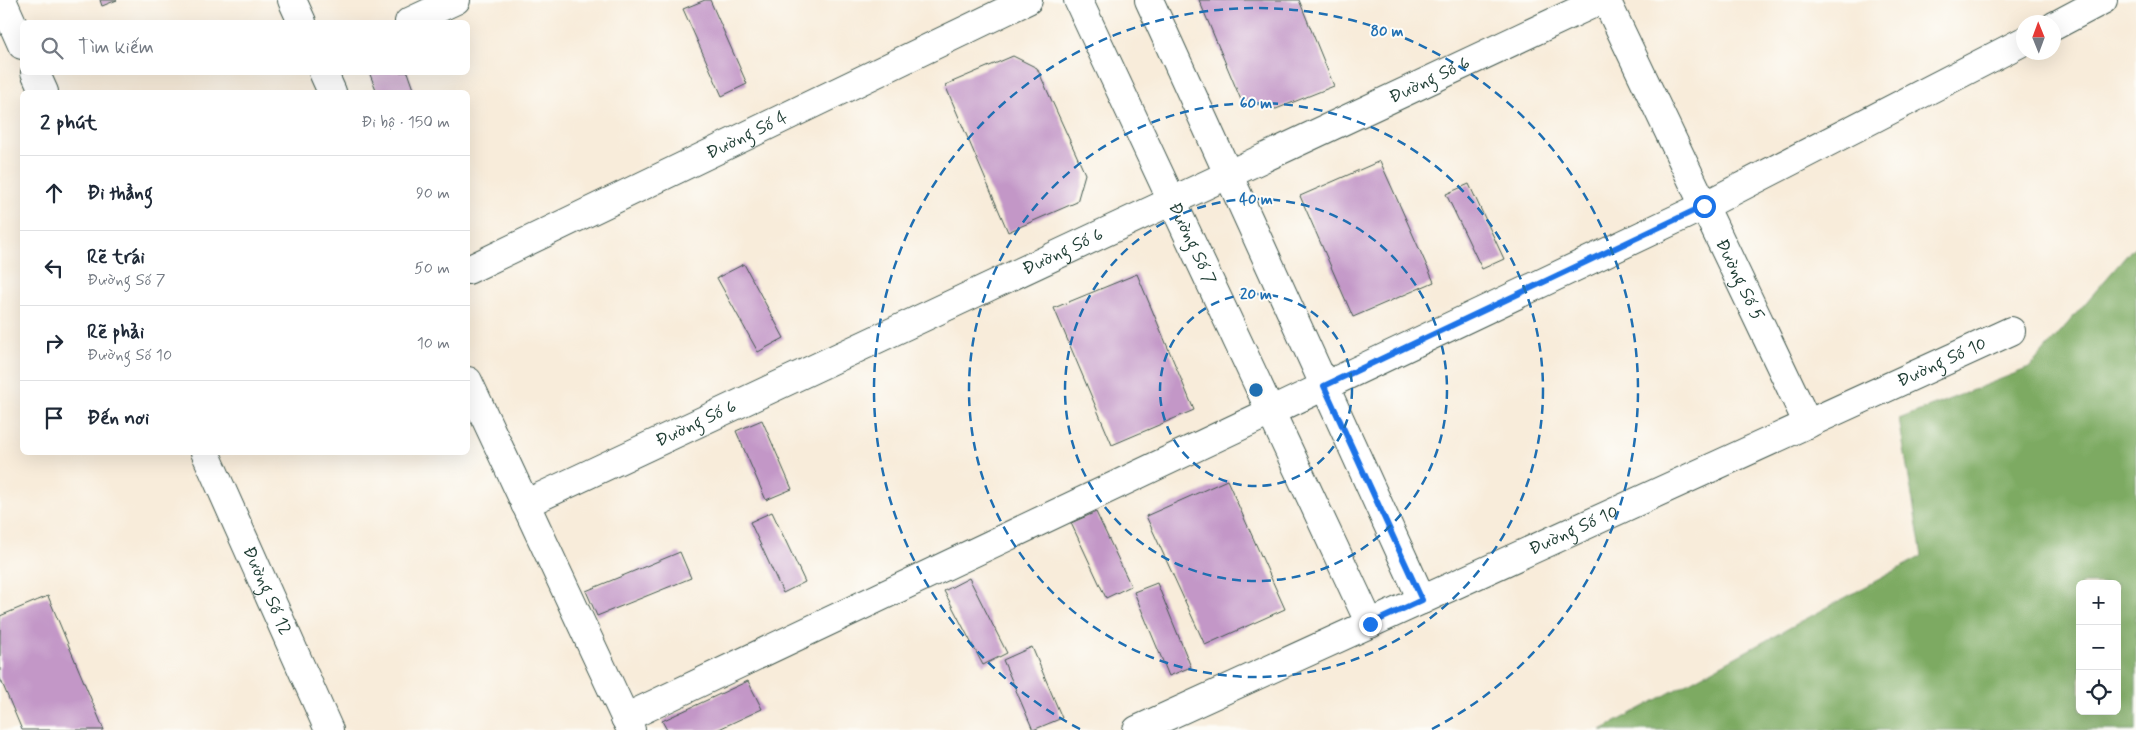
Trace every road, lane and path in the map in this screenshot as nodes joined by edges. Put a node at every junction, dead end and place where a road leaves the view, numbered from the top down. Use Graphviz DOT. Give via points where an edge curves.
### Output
graph roads {
  1 [pos="2,0"];
  2 [pos="292,0"];
  3 [pos="456,0"];
  4 [pos="1028,0"];
  5 [pos="1078,0"];
  6 [pos="1149,0"];
  7 [pos="1601,0"];
  8 [pos="1606,0"];
  9 [pos="2103,0"];
  10 [pos="301,20"];
  11 [pos="413,20"];
  12 [pos="2061,22"];
  13 [pos="20,40"];
  14 [pos="2016,45"];
  15 [pos="36,75"];
  16 [pos="324,75"];
  17 [pos="43,90"];
  18 [pos="331,90"];
  19 [pos="1228,175"];
  20 [pos="1172,201"];
  21 [pos="1704,206"];
  22 [pos="470,269"];
  23 [pos="2011,331"];
  24 [pos="470,385"];
  25 [pos="1324,386"];
  26 [pos="1271,412"];
  27 [pos="1808,424"];
  28 [pos="206,455"];
  29 [pos="525,504"];
  30 [pos="1422,600"];
  31 [pos="1370,624"];
  32 [pos="628,724"];
  33 [pos="329,730"];
  34 [pos="1137,730"];
  1 -- 13 [label="street"];
  2 -- 10 [label="street"];
  3 -- 11 [label="street"];
  4 -- 22 [label="street, Đường Số 4"];
  5 -- 20 [label="street, Đường Số 7"];
  6 -- 19 [label="street"];
  7 -- 19 [label="street, Đường Số 6"];
  8 -- 21 [label="street, Đường Số 5"];
  9 -- 12 [label="street"];
  14 -- 21 [label="street"];
  15 -- 17 [label="street"];
  16 -- 18 [label="street"];
  19 -- 20 [label="street, Đường Số 6"];
  19 -- 25 [label="street"];
  20 -- 26 [label="street, Đường Số 7"];
  20 -- 29 [label="street, Đường Số 6"];
  21 -- 25 [label="street"];
  21 -- 27 [label="street, Đường Số 5"];
  23 -- 27 [label="street, Đường Số 10"];
  24 -- 29 [label="street"];
  25 -- 26 [label="street"];
  25 -- 30 [label="street"];
  26 -- 31 [label="street, Đường Số 7"];
  26 -- 32 [label="street"];
  27 -- 30 [label="street, Đường Số 10"];
  28 -- 33 [label="street, Đường Số 12"];
  29 -- 32 [label="street"];
  30 -- 31 [label="street, Đường Số 10"];
  31 -- 34 [label="street, Đường Số 10"];
}
